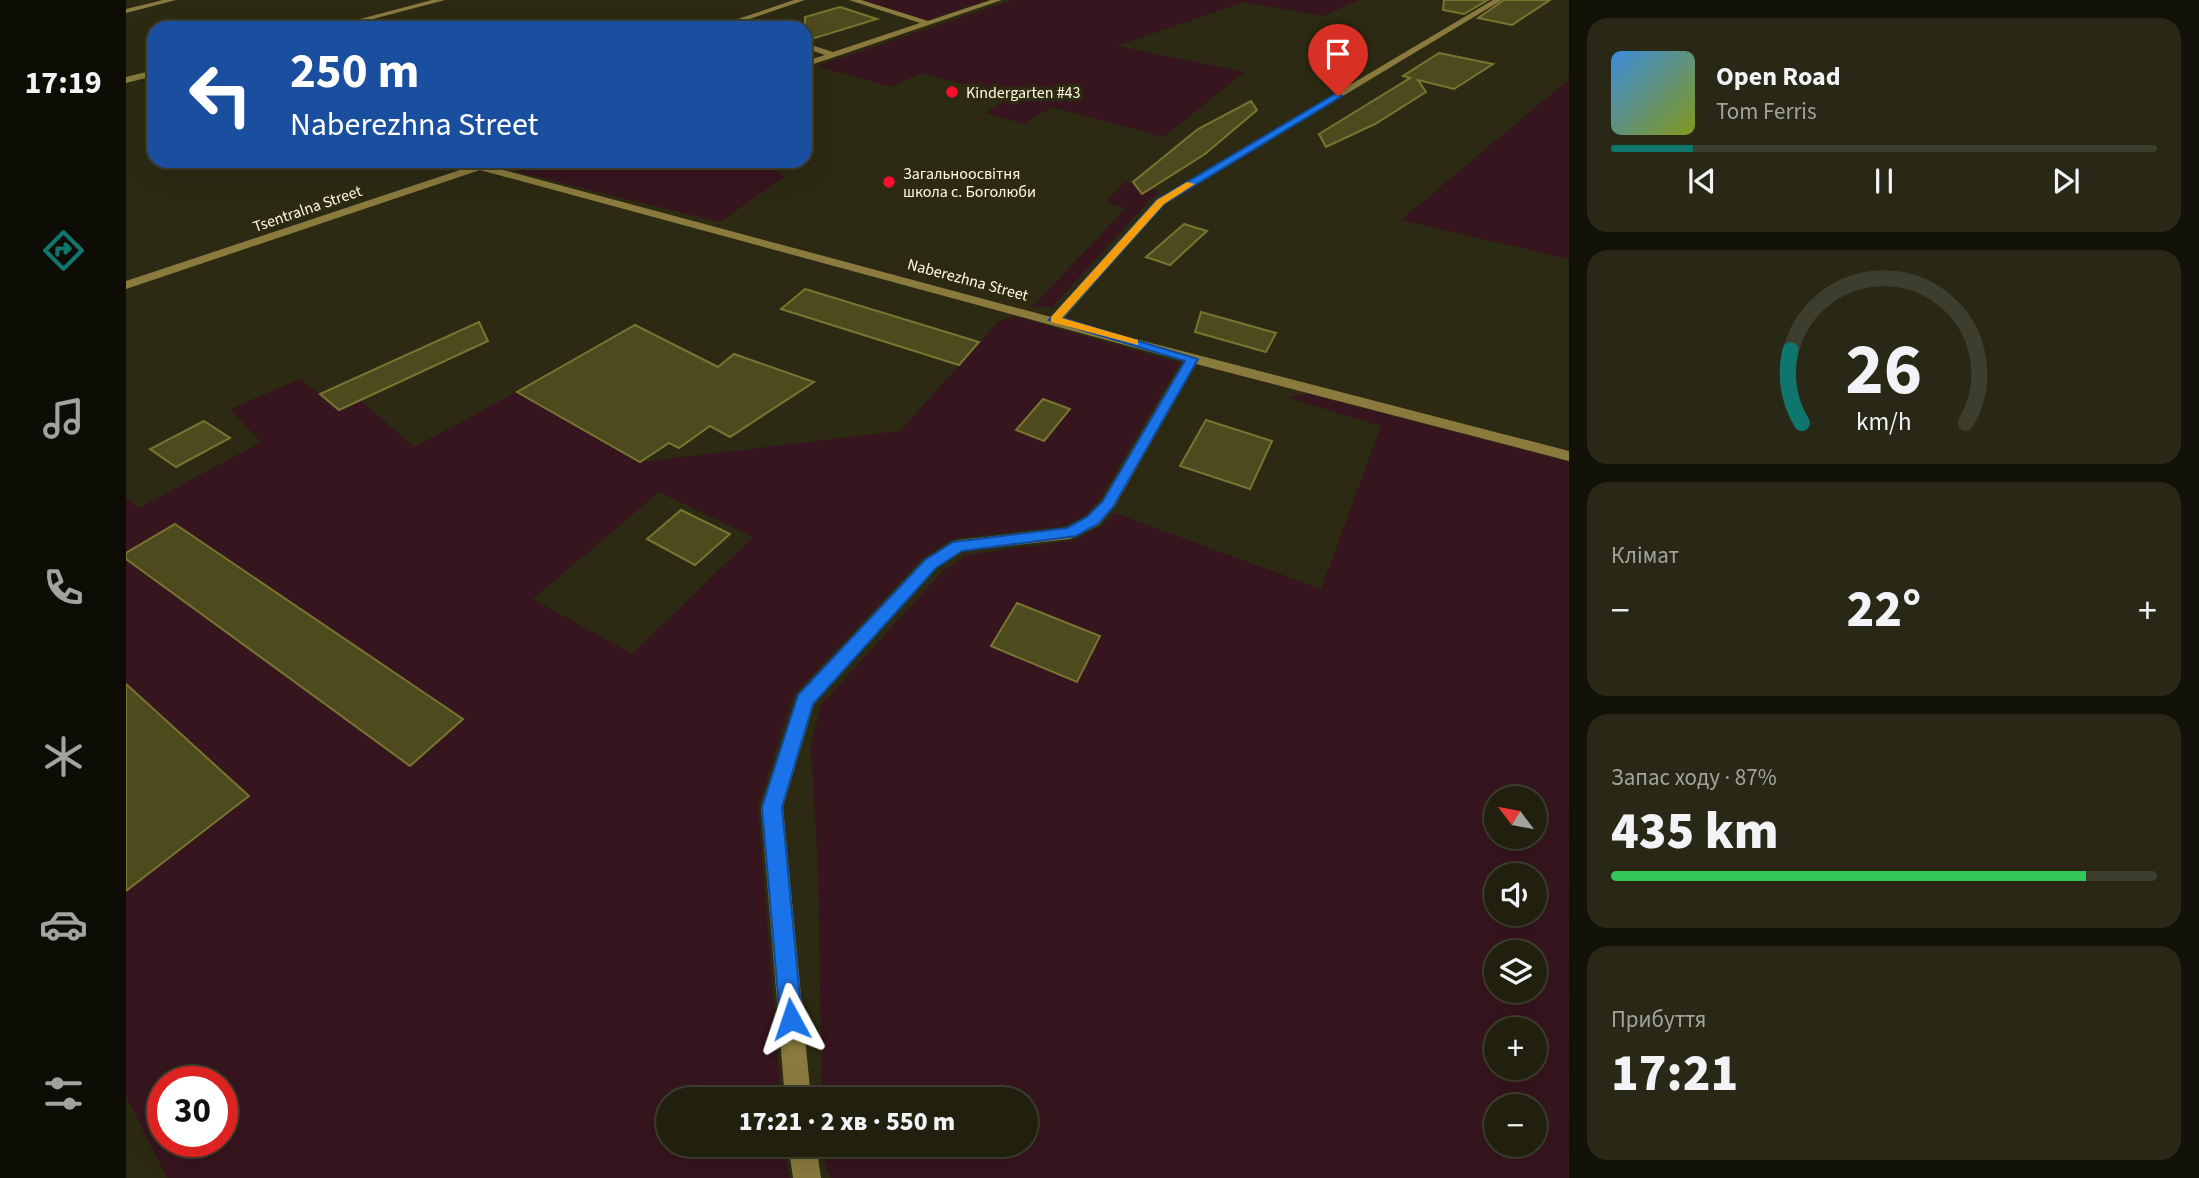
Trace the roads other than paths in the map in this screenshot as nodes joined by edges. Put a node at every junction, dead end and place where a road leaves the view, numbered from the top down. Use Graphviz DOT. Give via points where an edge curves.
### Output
graph roads {
  1 [pos="172,0"];
  2 [pos="441,0"];
  3 [pos="801,0"];
  4 [pos="853,0"];
  5 [pos="998,0"];
  6 [pos="1497,0"];
  7 [pos="126,11"];
  8 [pos="358,21"];
  9 [pos="736,21"];
  10 [pos="927,23"];
  11 [pos="812,47"];
  12 [pos="834,55"];
  13 [pos="812,62"];
  14 [pos="147,74"];
  15 [pos="128,78"];
  16 [pos="147,82"];
  17 [pos="475,168"];
  18 [pos="488,168"];
  19 [pos="126,285"];
  20 [pos="1055,320"];
  21 [pos="1192,359"];
  22 [pos="1569,456"];
  23 [pos="797,1087"];
  24 [pos="804,1157"];
  25 [pos="807,1178"];
  1 -- 7 [label="street"];
  2 -- 8 [label="street"];
  3 -- 9 [label="street"];
  4 -- 10 [label="street"];
  5 -- 10 [label="street"];
  6 -- 20 [label="street" via="1160,202"];
  10 -- 12 [label="street"];
  11 -- 12 [label="street"];
  12 -- 13 [label="street"];
  14 -- 15 [label="street"];
  15 -- 16 [label="street"];
  17 -- 19 [label="street, Tsentralna Street"];
  18 -- 20 [label="street, Naberezhna Street"];
  20 -- 21 [label="street, Naberezhna Street"];
  21 -- 22 [label="street, Naberezhna Street"];
  21 -- 23 [label="street" via="1108,504 1093,521 1070,533 958,546 930,564 805,700 772,807"];
  24 -- 25 [label="street"];
}
